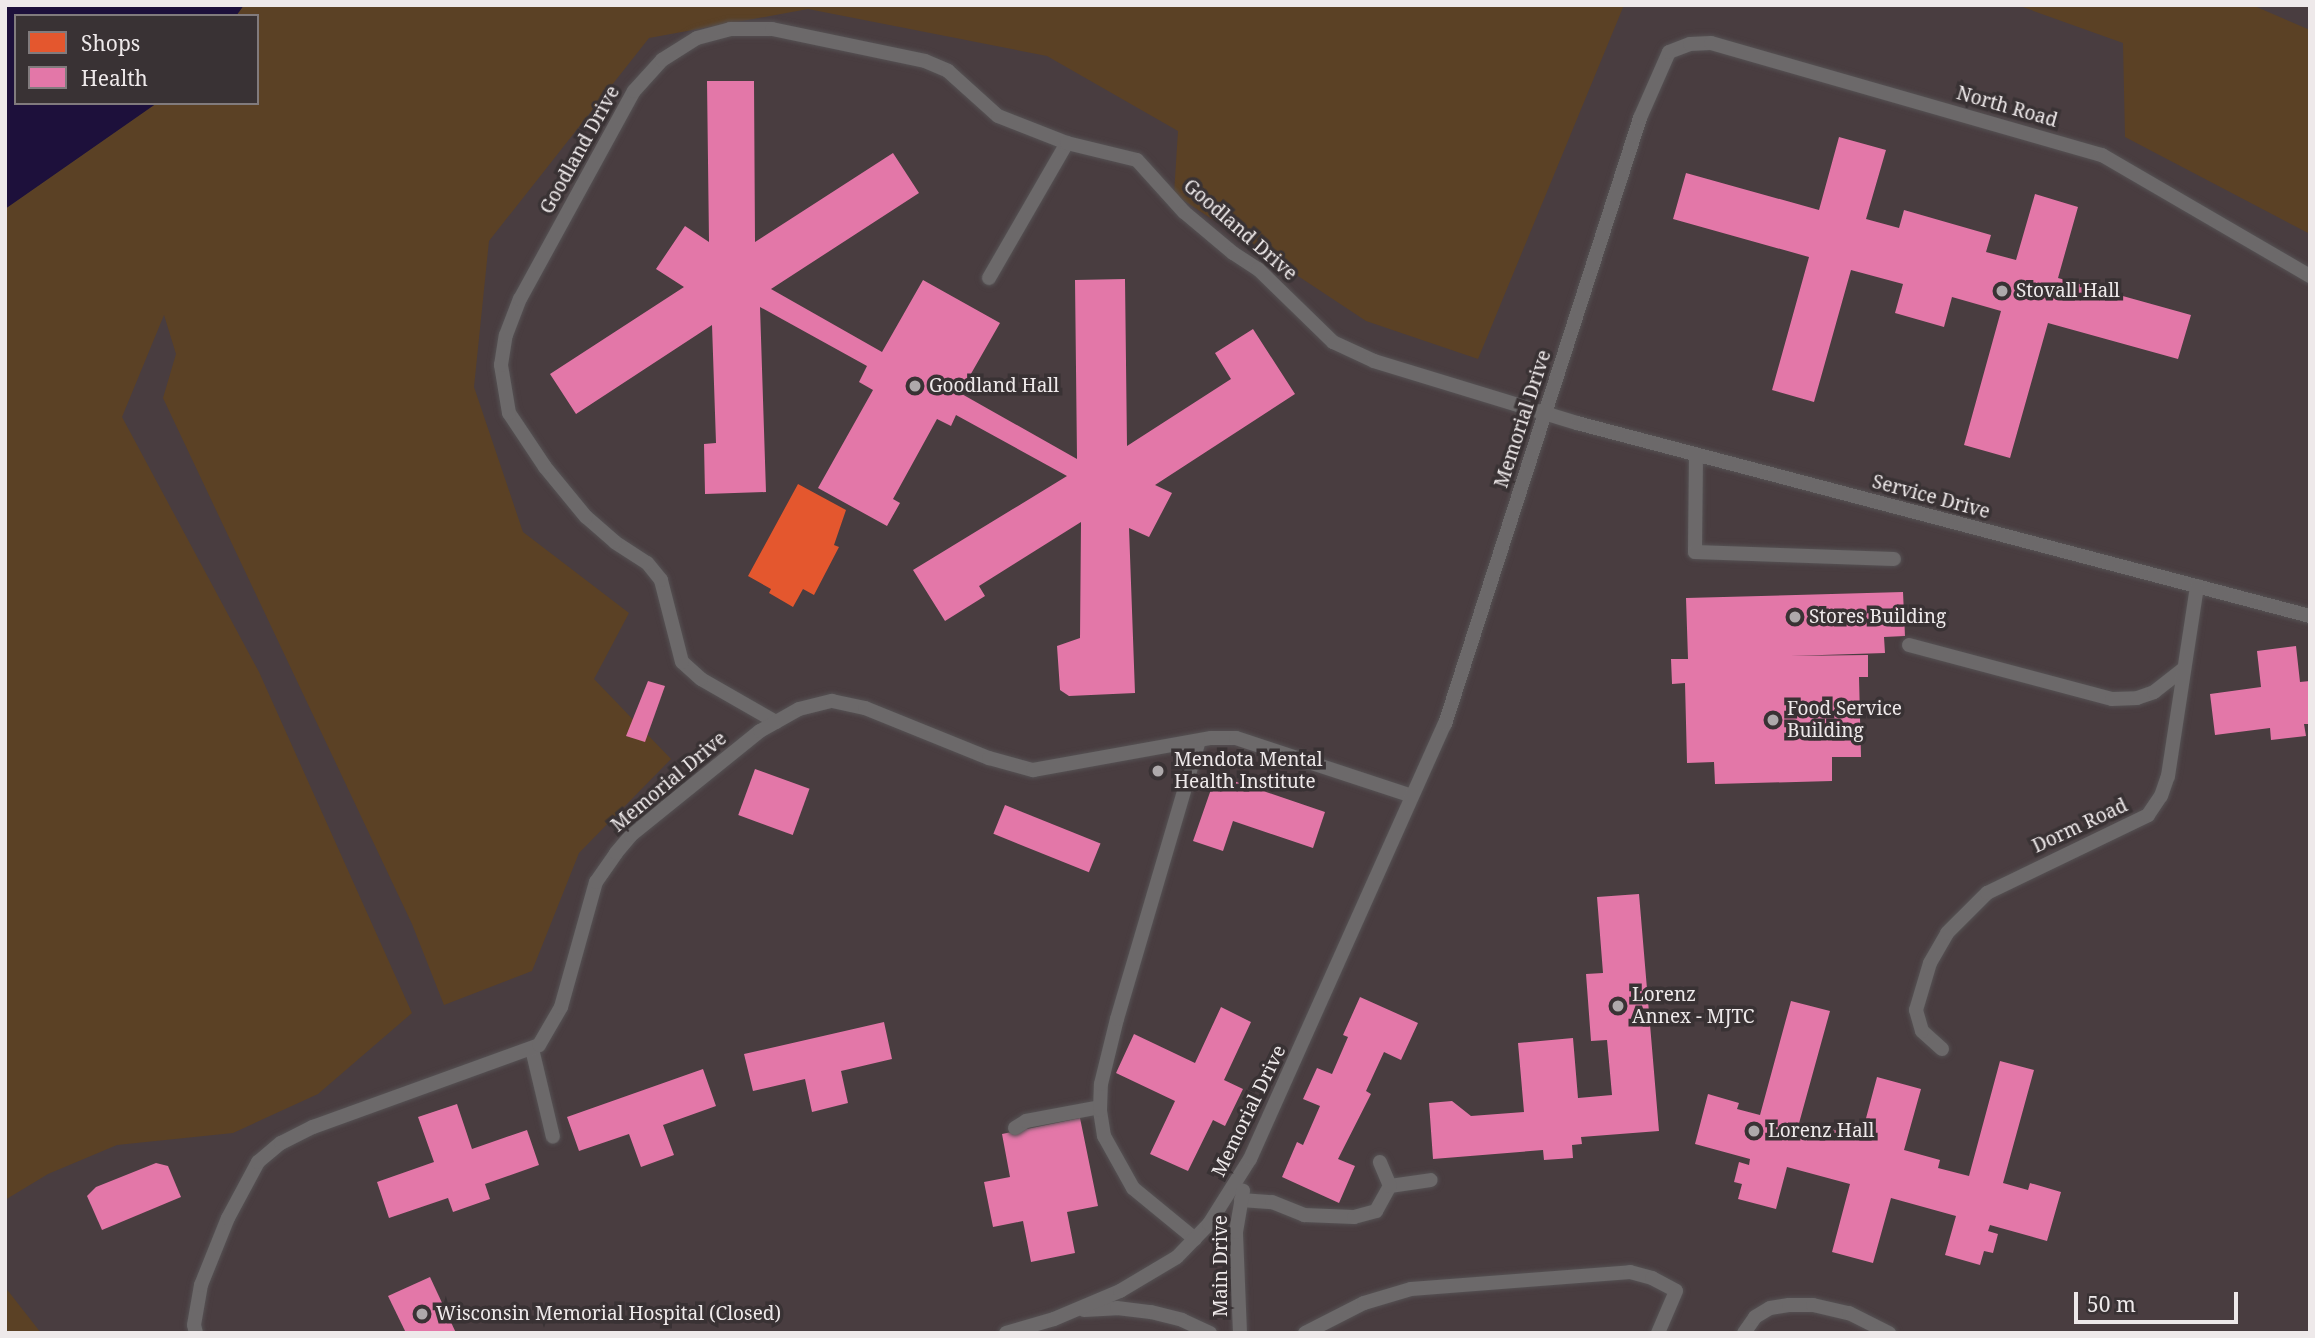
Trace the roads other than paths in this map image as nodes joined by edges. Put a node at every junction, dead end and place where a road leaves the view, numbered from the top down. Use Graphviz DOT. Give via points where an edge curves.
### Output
graph roads {
  1 [pos="1669,52"];
  2 [pos="1067,143"];
  3 [pos="2310,276"];
  4 [pos="989,278"];
  5 [pos="1544,414"];
  6 [pos="1696,455"];
  7 [pos="1894,559"];
  8 [pos="2197,586"];
  9 [pos="2310,616"];
  10 [pos="1909,645"];
  11 [pos="2182,670"];
  12 [pos="776,722"];
  13 [pos="1199,741"];
  14 [pos="1412,796"];
  15 [pos="532,1049"];
  16 [pos="1942,1049"];
  17 [pos="1100,1107"];
  18 [pos="1015,1128"];
  19 [pos="553,1137"];
  20 [pos="1250,1159"];
  21 [pos="1380,1162"];
  22 [pos="1431,1180"];
  23 [pos="1390,1186"];
  24 [pos="1241,1200"];
  25 [pos="1195,1239"];
  26 [pos="1072,1311"];
  27 [pos="196,1333"];
  28 [pos="1006,1333"];
  29 [pos="1210,1333"];
  30 [pos="1240,1333"];
  31 [pos="1306,1333"];
  32 [pos="1658,1333"];
  33 [pos="1744,1333"];
  34 [pos="1889,1333"];
  1 -- 3 [label="lane, North Road" via="1711,43 2102,155"];
  1 -- 5 [label="lane, Memorial Drive" via="1640,118"];
  2 -- 4 [label="lane"];
  2 -- 5 [label="lane, Goodland Drive" via="1137,160 1184,212 1258,269 1333,342 1374,361"];
  2 -- 12 [label="lane, Goodland Drive" via="998,116 948,71 925,61 772,29 730,29 697,38 662,60 634,91 520,299 501,365 509,414 586,517 647,563 661,580 682,662 701,679"];
  5 -- 6 [label="lane, Service Drive"];
  5 -- 14 [label="lane, Memorial Drive" via="1445,724"];
  6 -- 7 [label="lane" via="1695,552"];
  6 -- 8 [label="lane, Service Drive"];
  8 -- 9 [label="lane, Service Drive"];
  8 -- 11 [label="lane, Dorm Road"];
  10 -- 11 [label="lane" via="2112,699 2154,692"];
  11 -- 16 [label="lane, Dorm Road" via="2168,776 2148,815 1987,894 1947,933 1930,963 1916,1010 1922,1031"];
  12 -- 13 [label="lane, Memorial Drive" via="799,709 832,701 865,708 1012,766 1033,770"];
  12 -- 15 [label="lane, Memorial Drive" via="631,835 616,853 596,883 586,910 561,1007 545,1037"];
  13 -- 14 [label="lane, Memorial Drive" via="1236,738"];
  13 -- 17 [label="lane" via="1117,1019"];
  14 -- 20 [label="lane, Memorial Drive"];
  15 -- 19 [label="lane"];
  15 -- 27 [label="lane" via="313,1128 281,1143 258,1162 228,1218 201,1285"];
  17 -- 18 [label="lane" via="1026,1121"];
  17 -- 25 [label="lane" via="1104,1136 1133,1188"];
  20 -- 24 [label="lane, Main Drive"];
  20 -- 25 [label="lane, Memorial Drive" via="1222,1206"];
  21 -- 23 [label="lane"];
  22 -- 23 [label="lane"];
  23 -- 24 [label="lane" via="1376,1211 1354,1217 1304,1215 1272,1202"];
  24 -- 30 [label="lane, Main Drive" via="1236,1232"];
  25 -- 26 [label="lane, Memorial Drive" via="1157,1271"];
  26 -- 28 [label="lane, Memorial Drive"];
  26 -- 29 [label="lane, Main Drive" via="1117,1308 1151,1312"];
  31 -- 32 [label="lane" via="1364,1303 1411,1289 1630,1272 1676,1291"];
  33 -- 34 [label="lane" via="1755,1317 1770,1307 1789,1305 1849,1313"];
}
